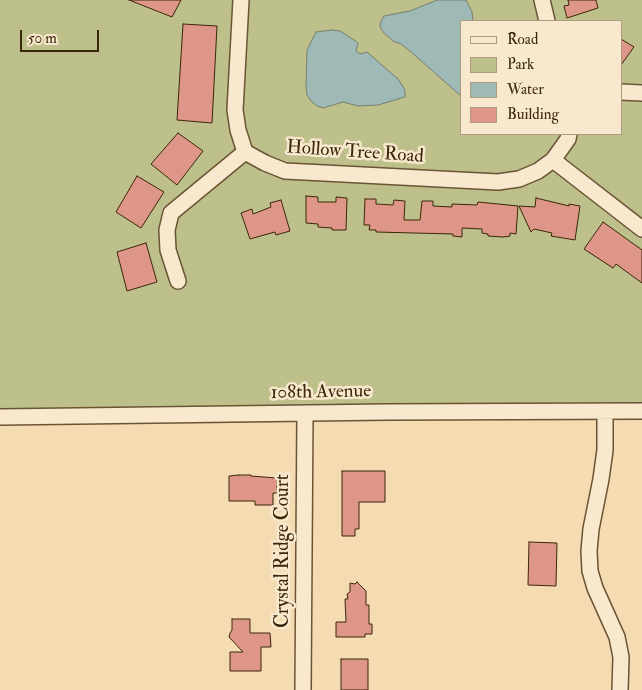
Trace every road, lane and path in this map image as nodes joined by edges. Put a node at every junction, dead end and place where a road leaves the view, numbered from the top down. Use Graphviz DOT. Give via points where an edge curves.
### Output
graph roads {
  1 [pos="241,0"];
  2 [pos="542,0"];
  3 [pos="547,20"];
  4 [pos="622,92"];
  5 [pos="642,93"];
  6 [pos="569,135"];
  7 [pos="245,152"];
  8 [pos="553,160"];
  9 [pos="642,228"];
  10 [pos="178,281"];
  11 [pos="605,411"];
  12 [pos="642,411"];
  13 [pos="305,413"];
  14 [pos="0,417"];
  15 [pos="303,690"];
  16 [pos="620,690"];
  1 -- 7 [label="street" via="235,110"];
  2 -- 3 [label="street"];
  4 -- 5 [label="street"];
  6 -- 8 [label="street, Hollow Tree Road"];
  7 -- 8 [label="street, Hollow Tree Road" via="285,172 498,182 519,179"];
  7 -- 10 [label="street" via="171,214 167,230 168,250"];
  8 -- 9 [label="street"];
  11 -- 12 [label="street, 108th Avenue"];
  11 -- 13 [label="street, 108th Avenue"];
  11 -- 16 [label="street" via="605,450 591,529 590,571 617,637 621,657"];
  13 -- 14 [label="street, 108th Avenue"];
  13 -- 15 [label="street, Crystal Ridge Court"];
}
